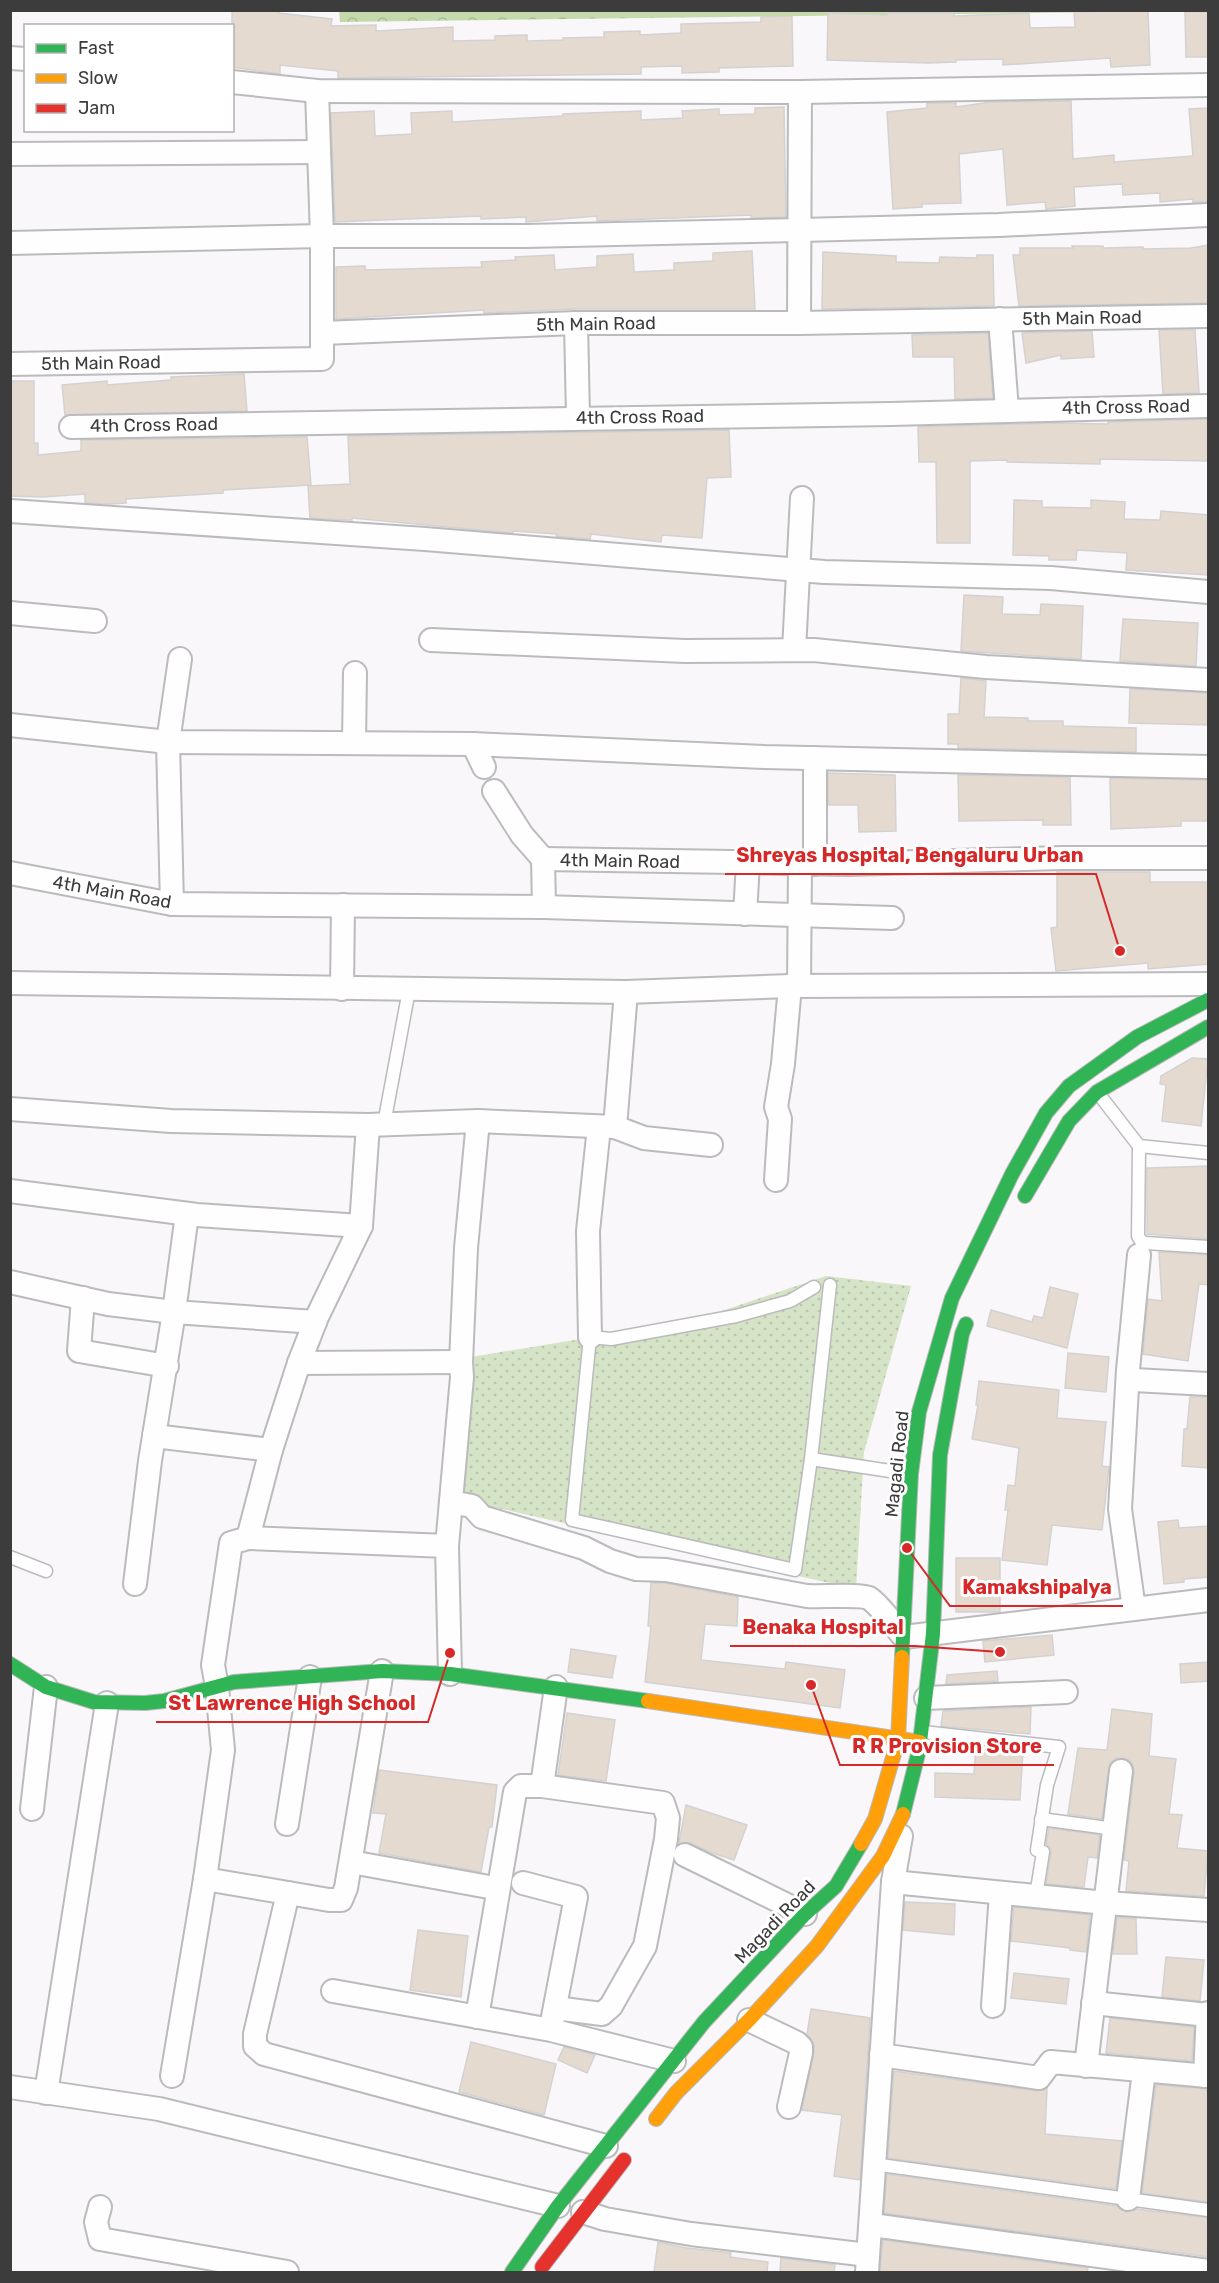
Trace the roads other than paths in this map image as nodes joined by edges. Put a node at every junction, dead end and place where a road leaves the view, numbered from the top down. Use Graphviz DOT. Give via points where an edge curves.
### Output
graph roads {
  1 [pos="234,81"];
  2 [pos="1209,85"];
  3 [pos="317,91"];
  4 [pos="800,92"];
  5 [pos="318,152"];
  6 [pos="10,154"];
  7 [pos="1209,215"];
  8 [pos="800,230"];
  9 [pos="322,236"];
  10 [pos="10,243"];
  11 [pos="1209,316"];
  12 [pos="1000,319"];
  13 [pos="576,323"];
  14 [pos="799,323"];
  15 [pos="322,333"];
  16 [pos="10,364"];
  17 [pos="1209,406"];
  18 [pos="1007,410"];
  19 [pos="578,417"];
  20 [pos="71,427"];
  21 [pos="802,498"];
  22 [pos="10,511"];
  23 [pos="798,570"];
  24 [pos="1209,592"];
  25 [pos="10,613"];
  26 [pos="95,621"];
  27 [pos="431,640"];
  28 [pos="794,650"];
  29 [pos="180,659"];
  30 [pos="355,673"];
  31 [pos="1209,680"];
  32 [pos="10,725"];
  33 [pos="168,742"];
  34 [pos="354,743"];
  35 [pos="473,744"];
  36 [pos="815,758"];
  37 [pos="484,767"];
  38 [pos="1209,767"];
  39 [pos="494,790"];
  40 [pos="1209,858"];
  41 [pos="543,859"];
  42 [pos="748,863"];
  43 [pos="807,864"];
  44 [pos="10,873"];
  45 [pos="172,904"];
  46 [pos="343,905"];
  47 [pos="544,907"];
  48 [pos="745,914"];
  49 [pos="800,915"];
  50 [pos="892,918"];
  51 [pos="10,983"];
  52 [pos="1209,984"];
  53 [pos="795,986"];
  54 [pos="342,989"];
  55 [pos="409,990"];
  56 [pos="627,992"];
  57 [pos="1209,1000"];
  58 [pos="1209,1027"];
  59 [pos="1098,1092"];
  60 [pos="10,1109"];
  61 [pos="478,1121"];
  62 [pos="376,1125"];
  63 [pos="607,1127"];
  64 [pos="711,1145"];
  65 [pos="1139,1146"];
  66 [pos="1209,1153"];
  67 [pos="776,1180"];
  68 [pos="10,1191"];
  69 [pos="1015,1213"];
  70 [pos="187,1214"];
  71 [pos="361,1226"];
  72 [pos="1209,1247"];
  73 [pos="1139,1255"];
  74 [pos="10,1282"];
  75 [pos="830,1285"];
  76 [pos="814,1287"];
  77 [pos="82,1298"];
  78 [pos="174,1312"];
  79 [pos="970,1314"];
  80 [pos="315,1322"];
  81 [pos="590,1336"];
  82 [pos="461,1362"];
  83 [pos="299,1363"];
  84 [pos="167,1366"];
  85 [pos="1129,1377"];
  86 [pos="1209,1384"];
  87 [pos="154,1436"];
  88 [pos="271,1450"];
  89 [pos="811,1459"];
  90 [pos="911,1474"];
  91 [pos="451,1502"];
  92 [pos="248,1538"];
  93 [pos="447,1546"];
  94 [pos="10,1557"];
  95 [pos="46,1571"];
  96 [pos="135,1584"];
  97 [pos="1209,1600"];
  98 [pos="1134,1609"];
  99 [pos="933,1634"];
  100 [pos="904,1637"];
  101 [pos="10,1664"];
  102 [pos="382,1671"];
  103 [pos="450,1674"];
  104 [pos="310,1677"];
  105 [pos="46,1687"];
  106 [pos="217,1687"];
  107 [pos="556,1688"];
  108 [pos="1066,1692"];
  109 [pos="926,1698"];
  110 [pos="106,1702"];
  111 [pos="921,1737"];
  112 [pos="898,1740"];
  113 [pos="1121,1771"];
  114 [pos="542,1786"];
  115 [pos="906,1808"];
  116 [pos="32,1809"];
  117 [pos="1041,1820"];
  118 [pos="287,1824"];
  119 [pos="1115,1829"];
  120 [pos="685,1855"];
  121 [pos="351,1862"];
  122 [pos="205,1879"];
  123 [pos="893,1882"];
  124 [pos="523,1883"];
  125 [pos="489,1887"];
  126 [pos="288,1893"];
  127 [pos="1001,1893"];
  128 [pos="1036,1896"];
  129 [pos="1106,1903"];
  130 [pos="1209,1910"];
  131 [pos="805,1914"];
  132 [pos="333,1991"];
  133 [pos="1094,2003"];
  134 [pos="993,2006"];
  135 [pos="1208,2014"];
  136 [pos="477,2017"];
  137 [pos="553,2019"];
  138 [pos="749,2020"];
  139 [pos="881,2055"];
  140 [pos="674,2061"];
  141 [pos="1086,2066"];
  142 [pos="1144,2071"];
  143 [pos="172,2076"];
  144 [pos="1207,2076"];
  145 [pos="10,2087"];
  146 [pos="46,2093"];
  147 [pos="789,2107"];
  148 [pos="647,2129"];
  149 [pos="606,2146"];
  150 [pos="633,2148"];
  151 [pos="873,2164"];
  152 [pos="1128,2199"];
  153 [pos="558,2206"];
  154 [pos="100,2207"];
  155 [pos="1209,2210"];
  156 [pos="583,2212"];
  157 [pos="872,2225"];
  158 [pos="868,2264"];
  159 [pos="1209,2271"];
  160 [pos="287,2272"];
  161 [pos="512,2272"];
  162 [pos="538,2272"];
  1 -- 3 [label="street"];
  2 -- 4 [label="street"];
  3 -- 4 [label="street"];
  3 -- 5 [label="street"];
  4 -- 8 [label="street"];
  5 -- 6 [label="street"];
  5 -- 9 [label="street"];
  7 -- 8 [label="street"];
  8 -- 9 [label="street"];
  8 -- 14 [label="street"];
  9 -- 10 [label="street"];
  9 -- 15 [label="street"];
  11 -- 12 [label="street, 5th Main Road"];
  12 -- 14 [label="street, 5th Main Road"];
  12 -- 18 [label="street"];
  13 -- 14 [label="street, 5th Main Road"];
  13 -- 15 [label="street, 5th Main Road"];
  13 -- 19 [label="street"];
  15 -- 16 [label="street, 5th Main Road" via="322,359"];
  17 -- 18 [label="street, 4th Cross Road"];
  18 -- 19 [label="street, 4th Cross Road"];
  19 -- 20 [label="street, 4th Cross Road"];
  21 -- 23 [label="street"];
  22 -- 23 [label="street" via="425,539"];
  23 -- 24 [label="street" via="1051,578"];
  23 -- 28 [label="street"];
  25 -- 26 [label="street"];
  27 -- 28 [label="street" via="685,651"];
  28 -- 31 [label="street" via="986,667"];
  29 -- 33 [label="street"];
  30 -- 34 [label="street"];
  32 -- 33 [label="street"];
  33 -- 34 [label="street"];
  33 -- 45 [label="street"];
  34 -- 35 [label="street"];
  35 -- 36 [label="street"];
  35 -- 37 [label="street"];
  36 -- 38 [label="street"];
  36 -- 43 [label="street"];
  39 -- 41 [label="street" via="522,835"];
  40 -- 43 [label="street, 4th Main Road"];
  41 -- 42 [label="street, 4th Main Road"];
  41 -- 47 [label="street, 4th Main Road"];
  42 -- 43 [label="street, 4th Main Road"];
  42 -- 48 [label="street"];
  43 -- 49 [label="street"];
  44 -- 45 [label="street, 4th Main Road"];
  45 -- 46 [label="street, 4th Main Road"];
  46 -- 47 [label="street, 4th Main Road"];
  46 -- 54 [label="street"];
  47 -- 48 [label="street"];
  48 -- 49 [label="street"];
  49 -- 50 [label="street"];
  49 -- 53 [label="street"];
  51 -- 54 [label="street"];
  52 -- 53 [label="street"];
  53 -- 56 [label="street"];
  53 -- 67 [label="street" via="776,1107 780,1119"];
  54 -- 55 [label="street"];
  55 -- 56 [label="street"];
  55 -- 62 [label="lane"];
  56 -- 63 [label="street"];
  57 -- 90 [label="main road, Magadi Road" via="1137,1037 1069,1086 1046,1113 952,1298 919,1412"];
  58 -- 59 [label="main road"];
  59 -- 65 [label="lane"];
  59 -- 69 [label="main road" via="1069,1121"];
  60 -- 62 [label="street" via="171,1121"];
  61 -- 62 [label="street"];
  61 -- 63 [label="street"];
  61 -- 82 [label="street" via="466,1248"];
  62 -- 71 [label="street"];
  63 -- 64 [label="street" via="644,1138"];
  63 -- 81 [label="street" via="588,1231"];
  65 -- 66 [label="lane"];
  65 -- 72 [label="lane" via="1141,1241"];
  68 -- 70 [label="street"];
  70 -- 71 [label="street"];
  70 -- 78 [label="street"];
  71 -- 80 [label="street"];
  73 -- 85 [label="street"];
  74 -- 77 [label="street"];
  75 -- 89 [label="lane"];
  76 -- 81 [label="lane" via="790,1301 736,1316 611,1339"];
  77 -- 78 [label="street"];
  77 -- 84 [label="street" via="79,1351"];
  78 -- 80 [label="street"];
  78 -- 84 [label="street"];
  79 -- 99 [label="main road" via="962,1334 940,1455"];
  80 -- 83 [label="street"];
  81 -- 89 [label="lane" via="572,1520 795,1570"];
  82 -- 83 [label="street"];
  82 -- 91 [label="street"];
  83 -- 88 [label="street"];
  84 -- 87 [label="street"];
  85 -- 86 [label="street"];
  85 -- 98 [label="street" via="1120,1509"];
  87 -- 88 [label="street"];
  87 -- 96 [label="street"];
  88 -- 92 [label="street"];
  89 -- 90 [label="lane"];
  90 -- 100 [label="main road, Magadi Road"];
  91 -- 93 [label="street"];
  91 -- 100 [label="street" via="472,1506 482,1517 584,1548 636,1569 666,1570 807,1596 869,1598"];
  92 -- 93 [label="street"];
  92 -- 106 [label="street" via="231,1544 213,1665"];
  93 -- 103 [label="street"];
  94 -- 95 [label="lane"];
  97 -- 98 [label="street"];
  98 -- 99 [label="street"];
  99 -- 100 [label="street"];
  99 -- 109 [label="main road"];
  100 -- 112 [label="main road, Magadi Road"];
  101 -- 105 [label="main road"];
  102 -- 103 [label="main road"];
  102 -- 104 [label="main road"];
  102 -- 121 [label="street"];
  103 -- 107 [label="main road"];
  104 -- 106 [label="main road" via="234,1682"];
  104 -- 118 [label="street"];
  105 -- 110 [label="main road"];
  105 -- 116 [label="street"];
  106 -- 110 [label="main road" via="164,1701"];
  106 -- 122 [label="street" via="223,1750"];
  107 -- 112 [label="main road"];
  107 -- 114 [label="street"];
  108 -- 109 [label="street"];
  109 -- 111 [label="main road"];
  110 -- 146 [label="street"];
  111 -- 112 [label="main road"];
  111 -- 115 [label="main road"];
  111 -- 117 [label="lane" via="1059,1747"];
  112 -- 131 [label="main road, Magadi Road" via="875,1818 836,1886"];
  113 -- 119 [label="street"];
  114 -- 136 [label="street" via="521,1786 515,1792"];
  114 -- 137 [label="street" via="663,1803 668,1818 645,1946 611,2006 602,2014"];
  115 -- 123 [label="street"];
  115 -- 138 [label="main road" via="883,1856 817,1946"];
  117 -- 119 [label="lane"];
  117 -- 128 [label="lane" via="1037,1850 1043,1852"];
  119 -- 129 [label="street"];
  120 -- 131 [label="street"];
  121 -- 125 [label="street"];
  121 -- 126 [label="street" via="341,1900"];
  122 -- 126 [label="street"];
  122 -- 143 [label="street"];
  123 -- 127 [label="street"];
  123 -- 139 [label="street"];
  124 -- 137 [label="street" via="576,1897"];
  126 -- 149 [label="street" via="255,2034 255,2046 264,2054"];
  127 -- 128 [label="street"];
  127 -- 134 [label="street"];
  128 -- 129 [label="street"];
  129 -- 130 [label="street"];
  129 -- 133 [label="street"];
  131 -- 140 [label="main road, Magadi Road" via="704,2022"];
  132 -- 136 [label="street"];
  133 -- 135 [label="street"];
  133 -- 141 [label="street"];
  135 -- 144 [label="street"];
  136 -- 137 [label="street"];
  137 -- 140 [label="street"];
  138 -- 147 [label="street" via="801,2047"];
  138 -- 148 [label="main road" via="676,2093"];
  139 -- 141 [label="street" via="1039,2078 1051,2062"];
  139 -- 151 [label="street"];
  140 -- 149 [label="main road, Magadi Road"];
  141 -- 142 [label="street"];
  142 -- 144 [label="street"];
  142 -- 152 [label="street"];
  145 -- 146 [label="street"];
  146 -- 153 [label="street" via="159,2109"];
  149 -- 153 [label="main road, Magadi Road"];
  150 -- 156 [label="main road"];
  151 -- 152 [label="lane"];
  151 -- 157 [label="street"];
  152 -- 155 [label="lane"];
  153 -- 161 [label="main road, Magadi Road"];
  154 -- 160 [label="street" via="96,2222 100,2239"];
  156 -- 158 [label="street"];
  156 -- 162 [label="main road"];
  157 -- 158 [label="street"];
  157 -- 159 [label="street"];
}
